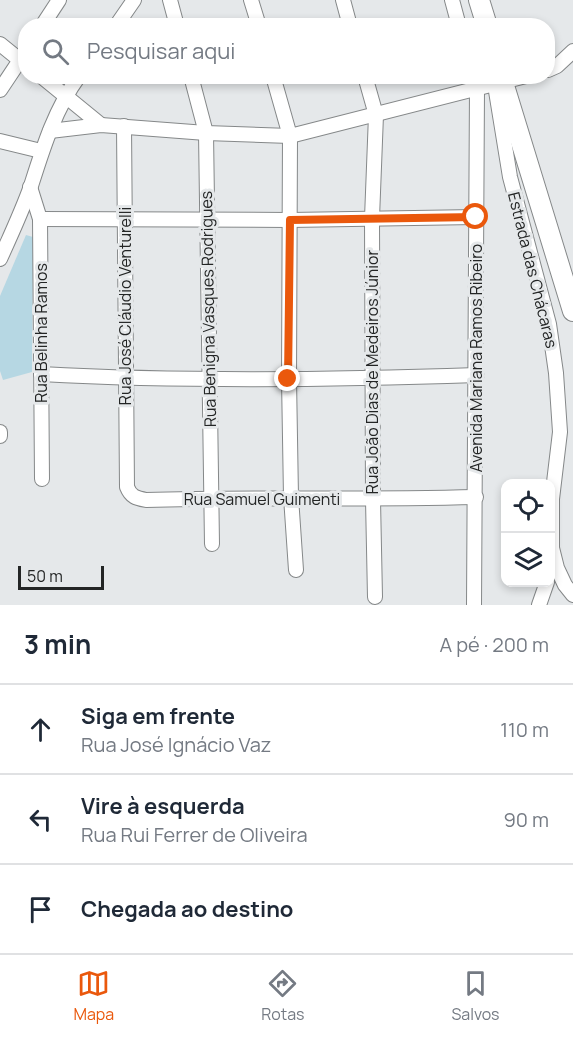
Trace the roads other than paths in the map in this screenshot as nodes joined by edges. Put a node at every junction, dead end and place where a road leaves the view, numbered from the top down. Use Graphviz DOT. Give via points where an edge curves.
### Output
graph roads {
  1 [pos="59,0"];
  2 [pos="134,0"];
  3 [pos="170,0"];
  4 [pos="251,0"];
  5 [pos="343,0"];
  6 [pos="452,0"];
  7 [pos="480,0"];
  8 [pos="47,18"];
  9 [pos="122,18"];
  10 [pos="175,18"];
  11 [pos="257,18"];
  12 [pos="348,18"];
  13 [pos="457,18"];
  14 [pos="485,18"];
  15 [pos="0,44"];
  16 [pos="573,51"];
  17 [pos="18,56"];
  18 [pos="18,66"];
  19 [pos="555,67"];
  20 [pos="52,84"];
  21 [pos="74,84"];
  22 [pos="193,84"];
  23 [pos="275,84"];
  24 [pos="367,84"];
  25 [pos="473,84"];
  26 [pos="476,84"];
  27 [pos="500,84"];
  28 [pos="501,84"];
  29 [pos="0,90"];
  30 [pos="66,95"];
  31 [pos="376,115"];
  32 [pos="101,125"];
  33 [pos="124,126"];
  34 [pos="50,132"];
  35 [pos="206,134"];
  36 [pos="290,136"];
  37 [pos="0,141"];
  38 [pos="41,151"];
  39 [pos="30,188"];
  40 [pos="476,217"];
  41 [pos="372,218"];
  42 [pos="40,219"];
  43 [pos="125,220"];
  44 [pos="208,220"];
  45 [pos="290,220"];
  46 [pos="0,259"];
  47 [pos="573,311"];
  48 [pos="41,374"];
  49 [pos="477,375"];
  50 [pos="372,378"];
  51 [pos="126,379"];
  52 [pos="288,379"];
  53 [pos="209,380"];
  54 [pos="42,479"];
  55 [pos="127,487"];
  56 [pos="291,497"];
  57 [pos="476,497"];
  58 [pos="211,499"];
  59 [pos="373,500"];
  60 [pos="551,533"];
  61 [pos="212,544"];
  62 [pos="555,563"];
  63 [pos="296,570"];
  64 [pos="545,587"];
  65 [pos="573,595"];
  66 [pos="375,597"];
  67 [pos="474,605"];
  68 [pos="539,605"];
  1 -- 8 [label="street"];
  2 -- 9 [label="street"];
  3 -- 10 [label="street"];
  4 -- 11 [label="street"];
  5 -- 12 [label="street"];
  6 -- 13 [label="street"];
  7 -- 14 [label="main road"];
  15 -- 17 [label="street"];
  16 -- 19 [label="street"];
  18 -- 29 [label="street"];
  20 -- 30 [label="street"];
  21 -- 30 [label="street"];
  22 -- 35 [label="street, Rua Benigna Vasques Rodrigues"];
  23 -- 36 [label="street"];
  24 -- 31 [label="street, Rua João Dias de Medeiros Júnior"];
  25 -- 31 [label="street"];
  26 -- 40 [label="street, Avenida Mariana Ramos Ribeiro"];
  27 -- 60 [label="street, Estrada das Chácaras" via="510,177 549,324 556,373 560,432"];
  28 -- 47 [label="main road"];
  30 -- 32 [label="street"];
  30 -- 34 [label="street"];
  31 -- 36 [label="street"];
  31 -- 41 [label="street, Rua João Dias de Medeiros Júnior"];
  32 -- 33 [label="street"];
  32 -- 34 [label="street"];
  33 -- 35 [label="street"];
  33 -- 43 [label="street, Rua José Cláudio Venturelli"];
  34 -- 38 [label="street"];
  35 -- 36 [label="street"];
  35 -- 44 [label="street, Rua Benigna Vasques Rodrigues"];
  36 -- 45 [label="street"];
  37 -- 38 [label="street"];
  38 -- 39 [label="street"];
  39 -- 42 [label="street, Rua Belinha Ramos"];
  39 -- 46 [label="street"];
  40 -- 41 [label="street"];
  40 -- 49 [label="street, Avenida Mariana Ramos Ribeiro"];
  41 -- 45 [label="street"];
  41 -- 50 [label="street, Rua João Dias de Medeiros Júnior"];
  42 -- 43 [label="street"];
  42 -- 48 [label="street, Rua Belinha Ramos"];
  43 -- 44 [label="street"];
  43 -- 51 [label="street, Rua José Cláudio Venturelli"];
  44 -- 45 [label="street"];
  44 -- 53 [label="street, Rua Benigna Vasques Rodrigues"];
  45 -- 52 [label="street"];
  48 -- 51 [label="street"];
  48 -- 54 [label="street, Rua Belinha Ramos"];
  49 -- 50 [label="street"];
  49 -- 57 [label="street, Avenida Mariana Ramos Ribeiro"];
  50 -- 52 [label="street"];
  50 -- 59 [label="street, Rua João Dias de Medeiros Júnior"];
  51 -- 53 [label="street"];
  51 -- 55 [label="street, Rua José Cláudio Venturelli"];
  52 -- 53 [label="street"];
  52 -- 56 [label="street"];
  53 -- 58 [label="street, Rua Benigna Vasques Rodrigues"];
  55 -- 58 [label="street, Rua Samuel Guimenti" via="130,495 146,500"];
  56 -- 58 [label="street, Rua Samuel Guimenti"];
  56 -- 59 [label="street, Rua Samuel Guimenti"];
  56 -- 63 [label="street"];
  57 -- 59 [label="street, Rua Samuel Guimenti"];
  57 -- 67 [label="street, Avenida Mariana Ramos Ribeiro"];
  58 -- 61 [label="street, Rua Benigna Vasques Rodrigues"];
  59 -- 66 [label="street, Rua João Dias de Medeiros Júnior"];
  62 -- 65 [label="street, Estrada das Chácaras"];
  64 -- 68 [label="street"];
}
